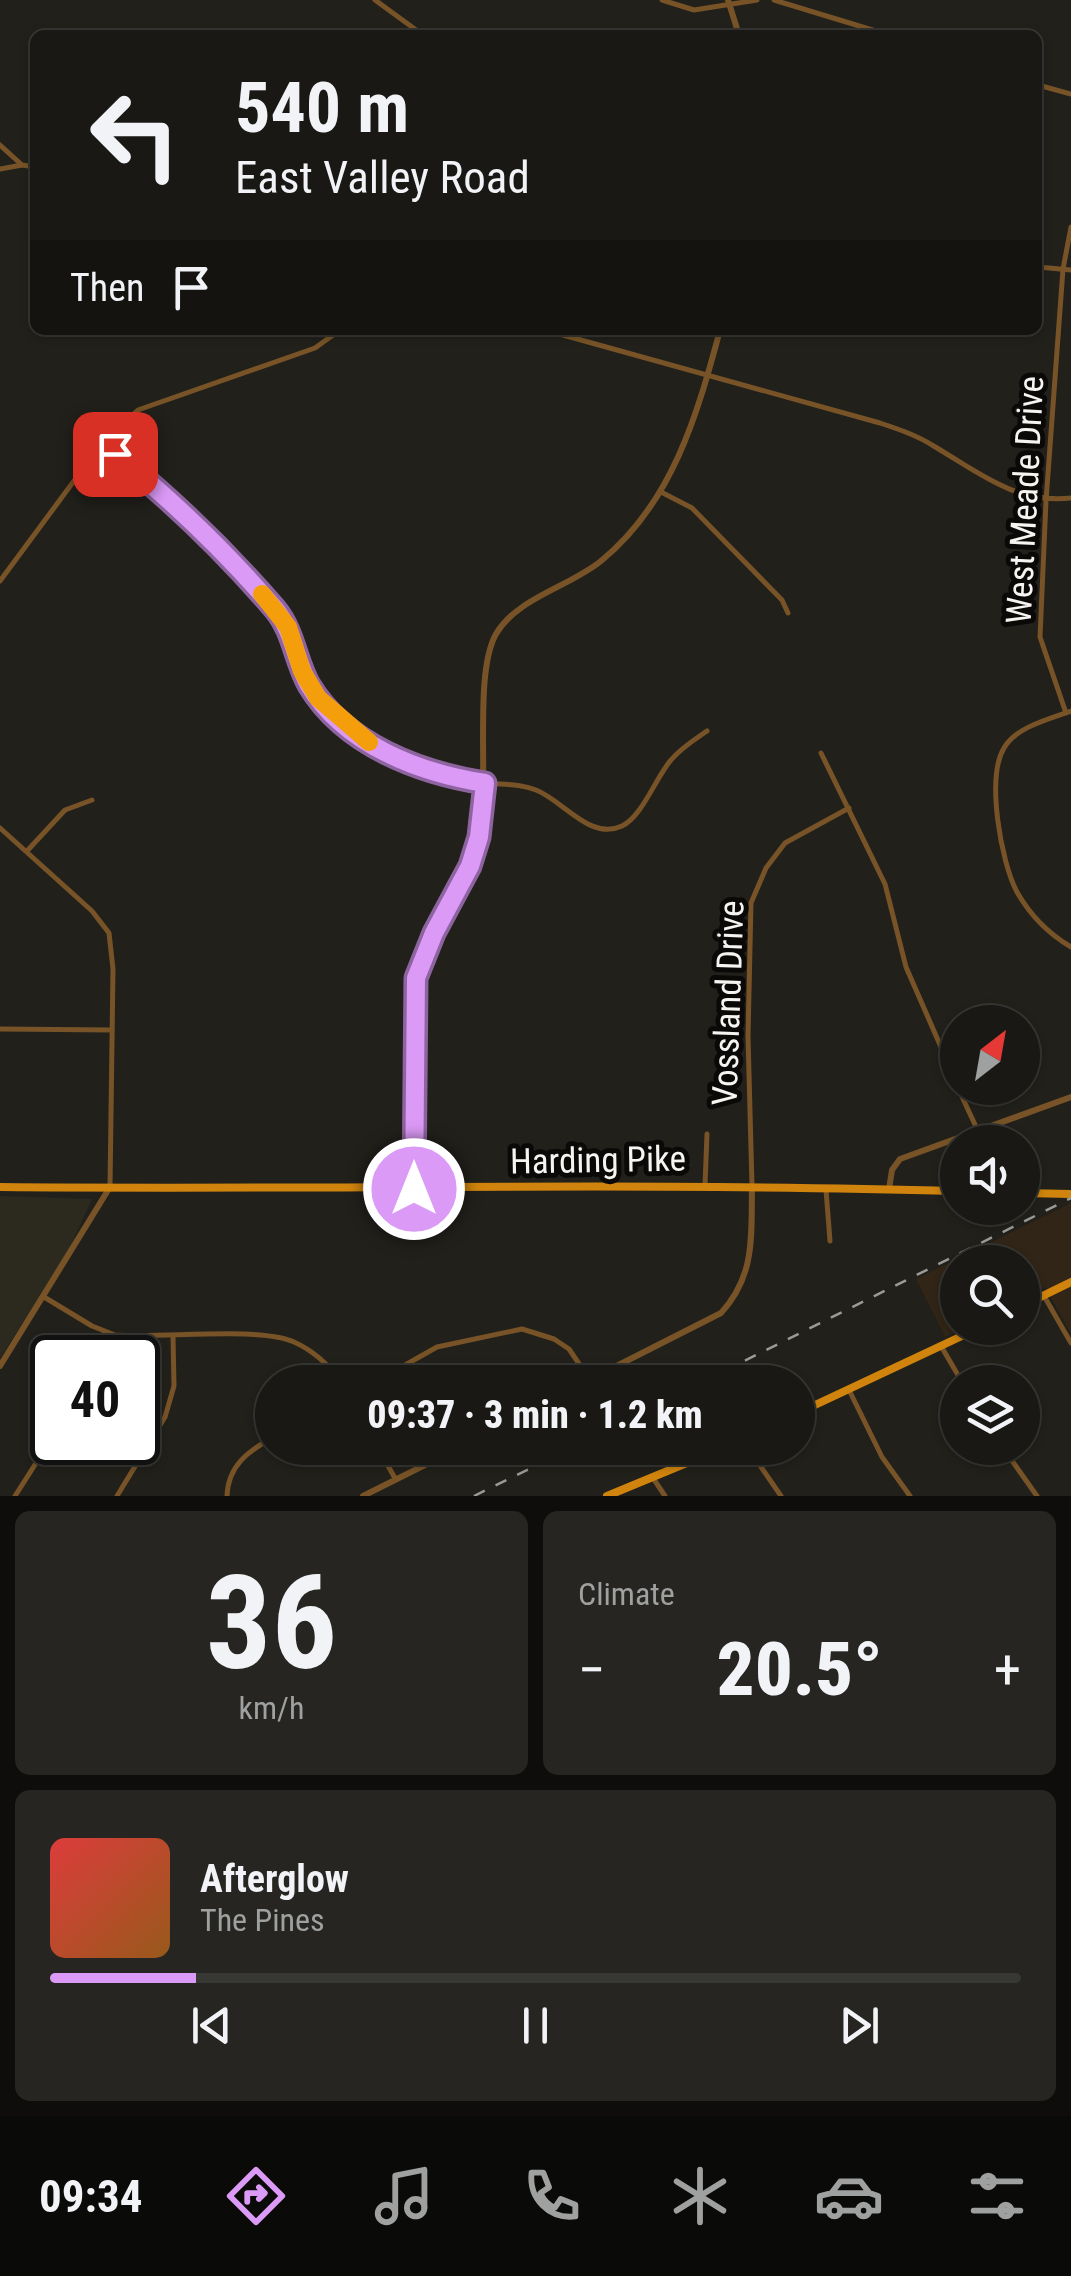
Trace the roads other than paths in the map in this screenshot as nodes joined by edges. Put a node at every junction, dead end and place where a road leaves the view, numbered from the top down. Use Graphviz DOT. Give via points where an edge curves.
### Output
graph roads {
  1 [pos="375,0"];
  2 [pos="662,0"];
  3 [pos="757,0"];
  4 [pos="774,0"];
  5 [pos="729,2"];
  6 [pos="416,30"];
  7 [pos="737,30"];
  8 [pos="873,30"];
  9 [pos="1042,86"];
  10 [pos="1071,94"];
  11 [pos="0,144"];
  12 [pos="22,165"];
  13 [pos="30,166"];
  14 [pos="0,169"];
  15 [pos="1071,227"];
  16 [pos="1042,267"];
  17 [pos="1067,270"];
  18 [pos="333,335"];
  19 [pos="564,335"];
  20 [pos="719,335"];
  21 [pos="708,374"];
  22 [pos="102,442"];
  23 [pos="661,492"];
  24 [pos="1071,498"];
  25 [pos="1046,500"];
  26 [pos="0,581"];
  27 [pos="788,613"];
  28 [pos="1068,712"];
  29 [pos="707,732"];
  30 [pos="821,753"];
  31 [pos="485,783"];
  32 [pos="92,800"];
  33 [pos="848,808"];
  34 [pos="0,828"];
  35 [pos="27,851"];
  36 [pos="1071,947"];
  37 [pos="0,1029"];
  38 [pos="112,1030"];
  39 [pos="940,1045"];
  40 [pos="1071,1097"];
  41 [pos="990,1125"];
  42 [pos="708,1134"];
  43 [pos="940,1143"];
  44 [pos="706,1186"];
  45 [pos="752,1186"];
  46 [pos="0,1187"];
  47 [pos="110,1187"];
  48 [pos="414,1189"];
  49 [pos="889,1189"];
  50 [pos="826,1190"];
  51 [pos="940,1190"];
  52 [pos="1040,1193"];
  53 [pos="1071,1194"];
  54 [pos="830,1241"];
  55 [pos="1071,1282"];
  56 [pos="1044,1296"];
  57 [pos="44,1297"];
  58 [pos="1040,1298"];
  59 [pos="104,1333"];
  60 [pos="173,1336"];
  61 [pos="1071,1343"];
  62 [pos="942,1346"];
  63 [pos="329,1365"];
  64 [pos="405,1365"];
  65 [pos="578,1365"];
  66 [pos="620,1365"];
  67 [pos="953,1365"];
  68 [pos="0,1366"];
  69 [pos="849,1390"];
  70 [pos="815,1406"];
  71 [pos="255,1447"];
  72 [pos="35,1465"];
  73 [pos="388,1465"];
  74 [pos="426,1465"];
  75 [pos="683,1465"];
  76 [pos="760,1465"];
  77 [pos="1015,1465"];
  78 [pos="653,1478"];
  79 [pos="396,1480"];
  80 [pos="15,1496"];
  81 [pos="117,1496"];
  82 [pos="227,1496"];
  83 [pos="363,1496"];
  84 [pos="606,1496"];
  85 [pos="665,1496"];
  86 [pos="781,1496"];
  87 [pos="910,1496"];
  88 [pos="1037,1496"];
  1 -- 6 [label="street"];
  2 -- 5 [label="street" via="694,10"];
  3 -- 5 [label="street"];
  4 -- 8 [label="street"];
  5 -- 7 [label="street"];
  9 -- 10 [label="street"];
  11 -- 12 [label="street"];
  12 -- 13 [label="street"];
  12 -- 14 [label="street"];
  15 -- 17 [label="street, West Meade Drive"];
  16 -- 17 [label="street"];
  17 -- 25 [label="street, West Meade Drive"];
  18 -- 22 [label="street" via="316,348 140,410"];
  19 -- 21 [label="street"];
  20 -- 21 [label="street"];
  21 -- 23 [label="street"];
  21 -- 25 [label="street" via="909,433 1008,491"];
  22 -- 26 [label="street"];
  22 -- 31 [label="street" via="206,534 277,611 310,685 345,723 395,758"];
  23 -- 27 [label="street" via="692,508"];
  23 -- 31 [label="street" via="602,561 513,615 498,632 485,683"];
  24 -- 25 [label="street"];
  25 -- 28 [label="street, West Meade Drive" via="1040,637"];
  28 -- 36 [label="street" via="1018,733 1005,746 996,779 1000,830 1016,890 1045,928"];
  29 -- 31 [label="street" via="670,760 633,818 606,830 524,785"];
  30 -- 33 [label="street"];
  31 -- 48 [label="street" via="470,866 416,978"];
  32 -- 35 [label="street" via="65,810"];
  33 -- 39 [label="street" via="885,884 906,967"];
  33 -- 45 [label="street, Vossland Drive" via="785,843 751,903"];
  34 -- 35 [label="street"];
  35 -- 38 [label="street" via="109,933"];
  37 -- 38 [label="street"];
  38 -- 47 [label="street"];
  40 -- 41 [label="street"];
  42 -- 44 [label="street"];
  43 -- 49 [label="street" via="900,1158"];
  44 -- 45 [label="main road, Harding Pike"];
  44 -- 48 [label="main road, Harding Pike"];
  45 -- 50 [label="main road, Harding Pike"];
  45 -- 66 [label="street" via="749,1260 737,1296 721,1314"];
  46 -- 47 [label="main road, Harding Pike"];
  47 -- 48 [label="main road, Harding Pike"];
  47 -- 57 [label="street"];
  49 -- 50 [label="main road, Harding Pike"];
  49 -- 51 [label="main road, Harding Pike"];
  50 -- 54 [label="street"];
  52 -- 53 [label="main road"];
  55 -- 56 [label="main road"];
  56 -- 58 [label="main road"];
  56 -- 61 [label="street"];
  57 -- 59 [label="street"];
  57 -- 68 [label="street"];
  59 -- 60 [label="street"];
  60 -- 63 [label="street" via="266,1336 292,1341"];
  60 -- 81 [label="street" via="174,1386 165,1418"];
  62 -- 67 [label="street"];
  62 -- 69 [label="main road"];
  64 -- 65 [label="street" via="436,1347 522,1329 554,1339"];
  69 -- 70 [label="main road"];
  69 -- 87 [label="street"];
  71 -- 82 [label="street" via="236,1465"];
  72 -- 80 [label="street"];
  73 -- 79 [label="street"];
  74 -- 79 [label="street"];
  75 -- 78 [label="main road"];
  76 -- 86 [label="street"];
  77 -- 88 [label="street"];
  78 -- 84 [label="main road"];
  78 -- 85 [label="street"];
  79 -- 83 [label="street"];
}
